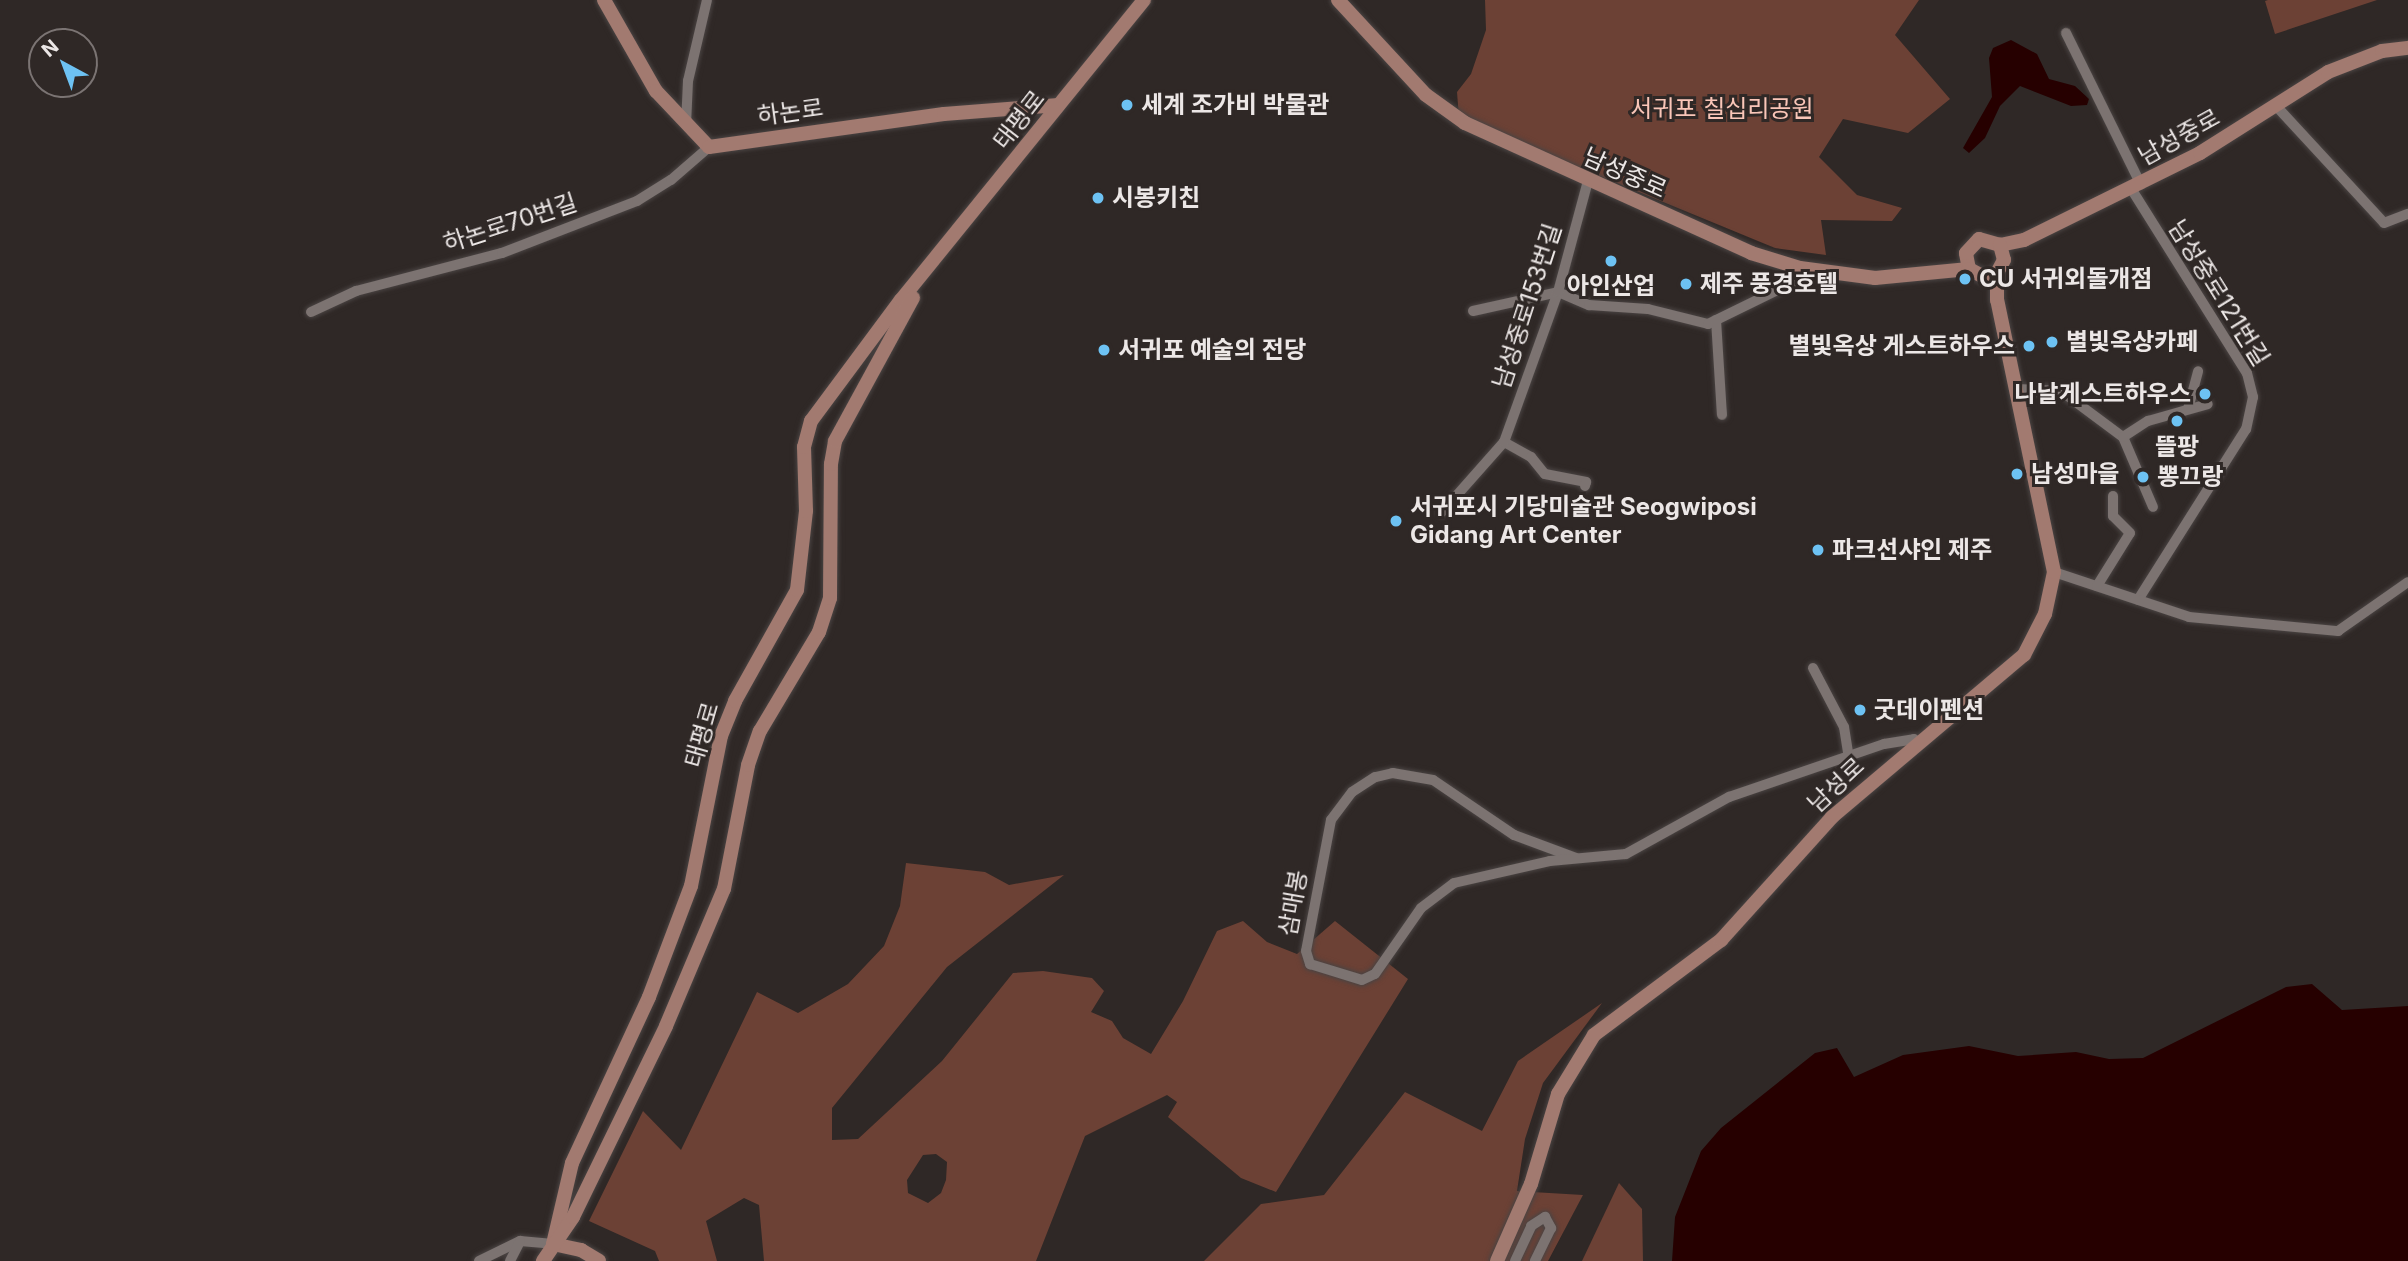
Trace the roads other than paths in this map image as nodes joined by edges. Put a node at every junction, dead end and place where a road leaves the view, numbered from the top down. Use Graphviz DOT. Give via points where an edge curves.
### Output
graph roads {
  1 [pos="604,0"];
  2 [pos="707,0"];
  3 [pos="1144,0"];
  4 [pos="1338,0"];
  5 [pos="2066,33"];
  6 [pos="2408,48"];
  7 [pos="1059,105"];
  8 [pos="2278,107"];
  9 [pos="686,128"];
  10 [pos="709,147"];
  11 [pos="1588,181"];
  12 [pos="2136,187"];
  13 [pos="2408,214"];
  14 [pos="2002,251"];
  15 [pos="1968,264"];
  16 [pos="930,268"];
  17 [pos="1816,271"];
  18 [pos="1990,275"];
  19 [pos="1558,292"];
  20 [pos="1473,311"];
  21 [pos="311,312"];
  22 [pos="1716,320"];
  23 [pos="2198,371"];
  24 [pos="2017,389"];
  25 [pos="2208,404"];
  26 [pos="2188,409"];
  27 [pos="1722,415"];
  28 [pos="2123,437"];
  29 [pos="1504,442"];
  30 [pos="1585,486"];
  31 [pos="2113,496"];
  32 [pos="2153,507"];
  33 [pos="1442,512"];
  34 [pos="2054,572"];
  35 [pos="2408,582"];
  36 [pos="2097,586"];
  37 [pos="2138,600"];
  38 [pos="1813,668"];
  39 [pos="1918,744"];
  40 [pos="1849,758"];
  41 [pos="1576,858"];
  42 [pos="520,1241"];
  43 [pos="553,1244"];
  44 [pos="479,1261"];
  45 [pos="510,1261"];
  46 [pos="543,1261"];
  47 [pos="599,1261"];
  48 [pos="1497,1261"];
  49 [pos="1515,1261"];
  50 [pos="1535,1261"];
  1 -- 9 [label="street" via="656,91"];
  2 -- 9 [label="street" via="688,81"];
  3 -- 7 [label="street, 태평로"];
  4 -- 11 [label="street, 남성중로" via="1426,95 1495,140"];
  5 -- 12 [label="street, 남성중로121번길"];
  6 -- 8 [label="street, 남성중로" via="2382,51 2328,72"];
  7 -- 10 [label="street, 하논로" via="944,114"];
  7 -- 16 [label="street, 태평로"];
  8 -- 12 [label="street, 남성중로"];
  8 -- 13 [label="street" via="2384,223"];
  9 -- 10 [label="street"];
  10 -- 21 [label="street, 하논로70번길" via="671,180 637,201 502,253 356,291"];
  11 -- 17 [label="street, 남성중로" via="1751,253"];
  11 -- 19 [label="street, 남성중로153번길"];
  12 -- 14 [label="street, 남성중로"];
  12 -- 37 [label="street, 남성중로121번길" via="2247,373 2253,397 2246,429"];
  14 -- 15 [label="street, 남성중로" via="1979,239 1969,247"];
  14 -- 18 [label="street"];
  15 -- 17 [label="street, 남성중로" via="1875,278"];
  15 -- 18 [label="street"];
  16 -- 43 [label="street, 태평로" via="835,441 830,598 819,632 760,731 748,765 724,889 666,1026 572,1217"];
  16 -- 43 [label="street, 태평로" via="811,421 804,447 806,510 797,590 735,701 721,736 691,886 649,998 572,1163"];
  17 -- 22 [label="street"];
  18 -- 24 [label="street, 남성로"];
  19 -- 20 [label="street"];
  19 -- 22 [label="street" via="1589,305 1648,309 1708,324"];
  19 -- 29 [label="street, 남성중로153번길"];
  22 -- 27 [label="street"];
  23 -- 26 [label="street"];
  24 -- 28 [label="street" via="2061,391"];
  24 -- 34 [label="street, 남성로"];
  25 -- 26 [label="street"];
  26 -- 28 [label="street" via="2148,421"];
  28 -- 32 [label="street"];
  29 -- 30 [label="street" via="1531,457 1545,474 1586,482"];
  29 -- 33 [label="street"];
  31 -- 36 [label="street" via="2113,516 2130,533"];
  34 -- 36 [label="street"];
  34 -- 39 [label="street, 남성로" via="2045,614 2024,655"];
  35 -- 37 [label="street" via="2338,631 2189,617"];
  36 -- 37 [label="street"];
  38 -- 40 [label="street" via="1844,727"];
  39 -- 40 [label="street, 삼매봉" via="1914,739 1898,741"];
  39 -- 48 [label="street, 남성로" via="1832,817 1721,940 1594,1035 1558,1094 1531,1184"];
  40 -- 41 [label="street, 삼매봉" via="1729,797 1626,854"];
  41 -- 41 [label="street, 삼매봉" via="1514,835 1433,780 1393,773 1375,777 1352,792 1331,820 1306,951 1310,964 1362,980 1375,974 1421,908 1454,883"];
  42 -- 43 [label="street"];
  42 -- 44 [label="street"];
  42 -- 45 [label="street"];
  43 -- 46 [label="street, 태평로"];
  43 -- 47 [label="street" via="581,1250"];
  49 -- 50 [label="street" via="1531,1226 1545,1217 1551,1228"];
}
